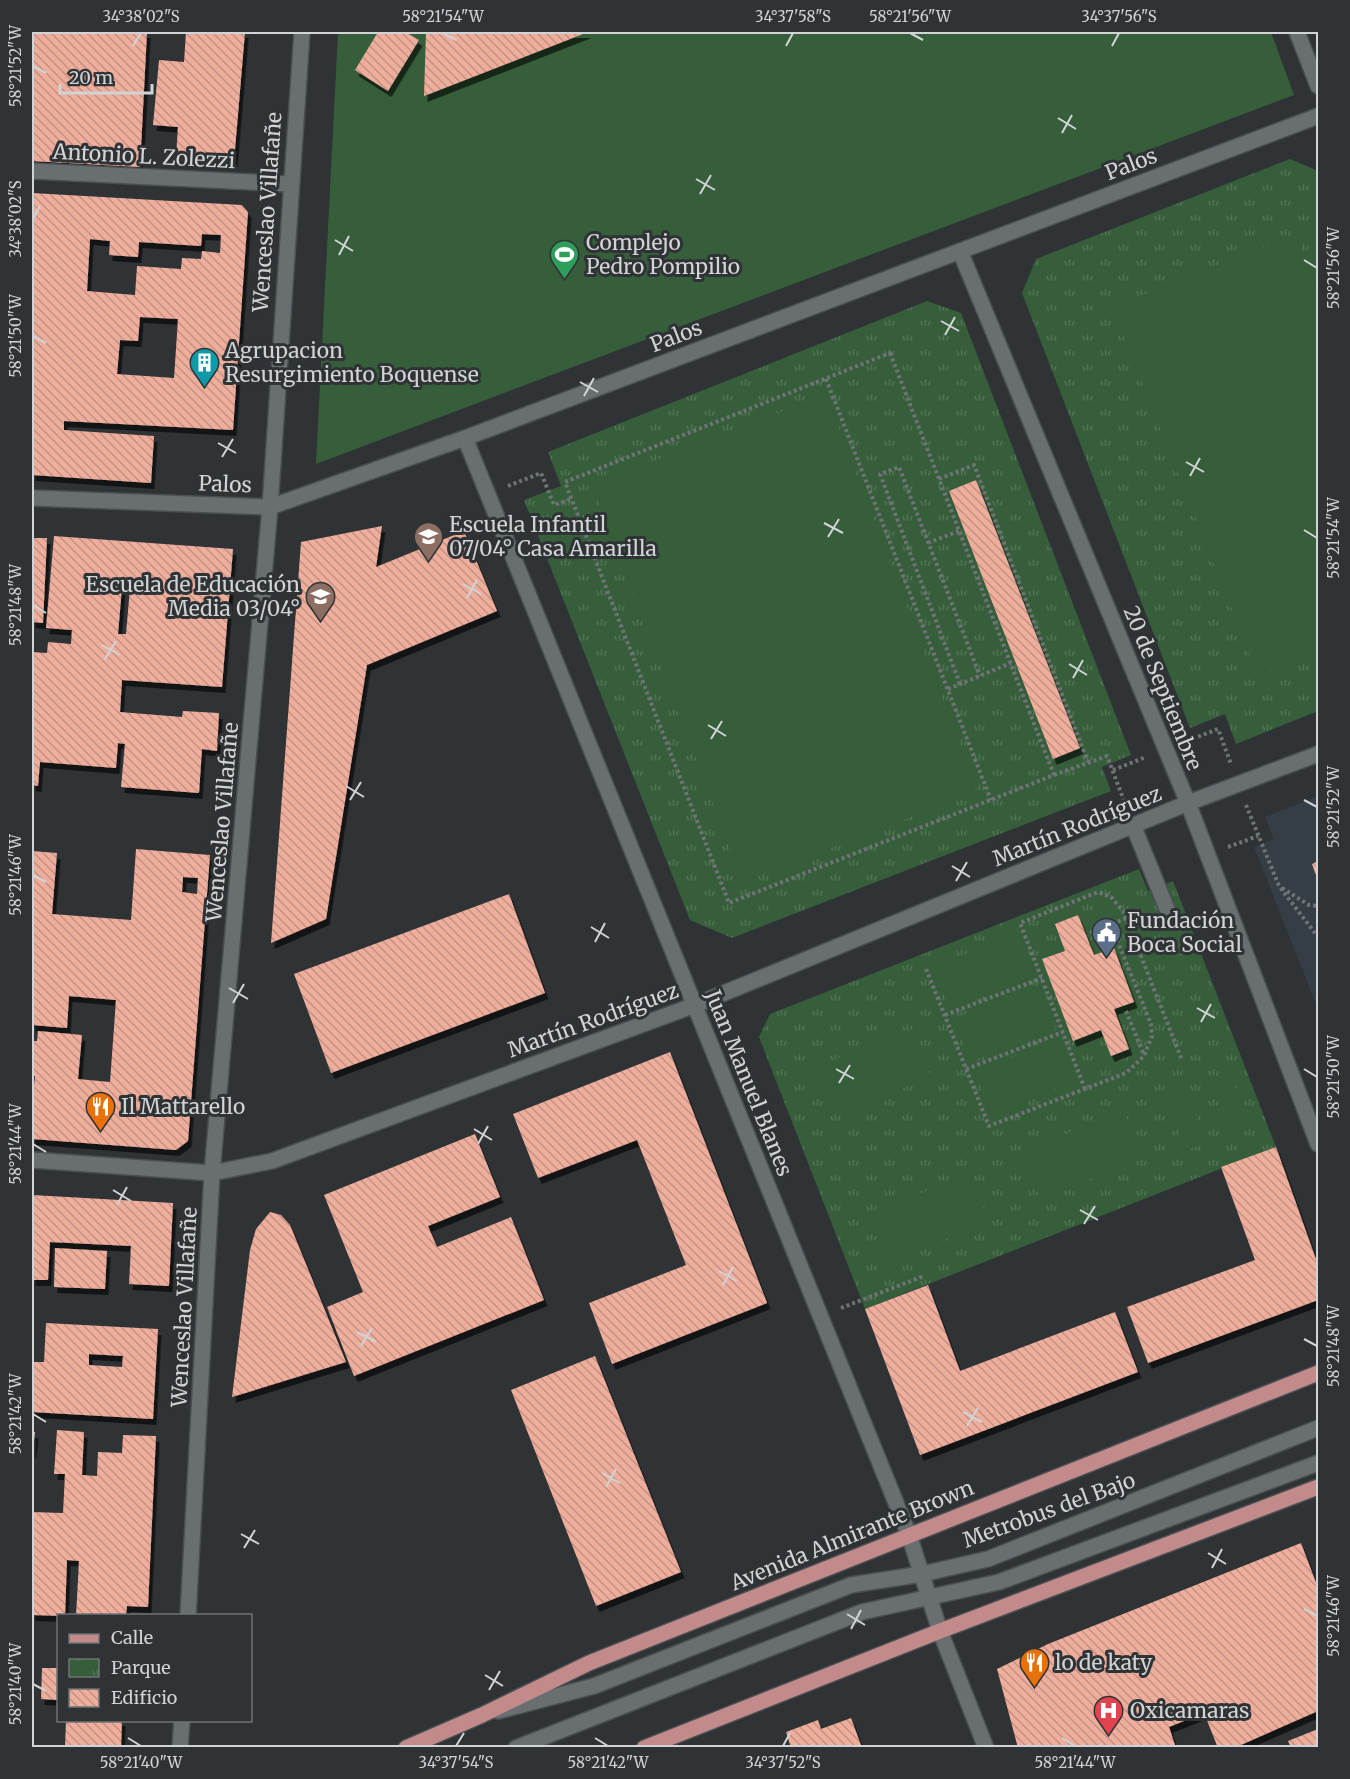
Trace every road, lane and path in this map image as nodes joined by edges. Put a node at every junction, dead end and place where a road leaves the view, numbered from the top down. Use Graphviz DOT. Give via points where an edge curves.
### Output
graph roads {
  1 [pos="302,32"];
  2 [pos="1297,32"];
  3 [pos="1318,86"];
  4 [pos="1318,116"];
  5 [pos="32,171"];
  6 [pos="289,184"];
  7 [pos="960,251"];
  8 [pos="826,379"];
  9 [pos="465,438"];
  10 [pos="939,479"];
  11 [pos="488,494"];
  12 [pos="32,498"];
  13 [pos="571,499"];
  14 [pos="270,507"];
  15 [pos="959,531"];
  16 [pos="928,543"];
  17 [pos="1011,663"];
  18 [pos="980,676"];
  19 [pos="960,684"];
  20 [pos="948,689"];
  21 [pos="1318,754"];
  22 [pos="1088,762"];
  23 [pos="1054,775"];
  24 [pos="1238,784"];
  25 [pos="991,800"];
  26 [pos="1188,803"];
  27 [pos="1133,825"];
  28 [pos="1279,886"];
  29 [pos="1166,906"];
  30 [pos="1318,906"];
  31 [pos="1126,918"];
  32 [pos="1111,925"];
  33 [pos="1090,933"];
  34 [pos="1318,937"];
  35 [pos="926,969"];
  36 [pos="1042,978"];
  37 [pos="695,1005"];
  38 [pos="1126,1011"];
  39 [pos="945,1015"];
  40 [pos="1063,1032"];
  41 [pos="1144,1056"];
  42 [pos="1182,1060"];
  43 [pos="966,1069"];
  44 [pos="1085,1089"];
  45 [pos="1318,1144"];
  46 [pos="32,1160"];
  47 [pos="212,1173"];
  48 [pos="924,1276"];
  49 [pos="820,1316"];
  50 [pos="1318,1373"];
  51 [pos="1318,1428"];
  52 [pos="1318,1463"];
  53 [pos="1318,1487"];
  54 [pos="909,1535"];
  55 [pos="922,1574"];
  56 [pos="929,1596"];
  57 [pos="188,1614"];
  58 [pos="940,1631"];
  59 [pos="482,1715"];
  60 [pos="182,1722"];
  61 [pos="180,1748"];
  62 [pos="406,1748"];
  63 [pos="516,1748"];
  64 [pos="644,1748"];
  65 [pos="986,1748"];
  1 -- 6 [label="street, Wenceslao Villafañe"];
  2 -- 3 [label="street"];
  4 -- 7 [label="street, Palos"];
  5 -- 6 [label="street, Antonio L. Zolezzi"];
  6 -- 14 [label="street, Wenceslao Villafañe"];
  7 -- 9 [label="street, Palos"];
  7 -- 26 [label="street, 20 de Septiembre"];
  8 -- 10 [label="path" via="890,353"];
  8 -- 13 [label="path" via="565,482"];
  8 -- 20 [label="path"];
  9 -- 11 [label="street, Juan Manuel Blanes"];
  9 -- 14 [label="street, Palos"];
  10 -- 15 [label="path"];
  10 -- 22 [label="path" via="974,465"];
  11 -- 13 [label="path" via="541,473 554,505"];
  11 -- 37 [label="street, Juan Manuel Blanes"];
  12 -- 14 [label="street, Palos"];
  13 -- 25 [label="path" via="729,903"];
  14 -- 47 [label="street, Wenceslao Villafañe"];
  15 -- 16 [label="path"];
  15 -- 17 [label="path"];
  16 -- 18 [label="path"];
  16 -- 19 [label="path" via="899,467 880,474"];
  17 -- 18 [label="path"];
  17 -- 23 [label="path"];
  18 -- 19 [label="path"];
  19 -- 20 [label="path"];
  20 -- 25 [label="path"];
  21 -- 24 [label="street, Martín Rodríguez"];
  22 -- 23 [label="path"];
  22 -- 27 [label="path" via="1107,756"];
  23 -- 25 [label="path"];
  24 -- 26 [label="street, Martín Rodríguez"];
  24 -- 28 [label="path"];
  26 -- 27 [label="street, Martín Rodríguez"];
  26 -- 45 [label="street, 20 de Septiembre"];
  27 -- 29 [label="street"];
  27 -- 37 [label="street, Martín Rodríguez"];
  28 -- 30 [label="path"];
  28 -- 34 [label="path"];
  29 -- 31 [label="path"];
  31 -- 32 [label="path"];
  31 -- 36 [label="path" via="1112,897 1098,892 1020,923"];
  31 -- 42 [label="path"];
  32 -- 33 [label="path"];
  32 -- 41 [label="path" via="1151,1024 1152,1036"];
  35 -- 39 [label="path"];
  36 -- 39 [label="path"];
  36 -- 40 [label="path"];
  37 -- 47 [label="street, Martín Rodríguez" via="272,1161"];
  37 -- 49 [label="street, Juan Manuel Blanes"];
  38 -- 41 [label="path"];
  39 -- 43 [label="path"];
  40 -- 43 [label="path"];
  40 -- 44 [label="path"];
  41 -- 44 [label="path" via="1126,1073"];
  43 -- 44 [label="path" via="989,1126"];
  46 -- 47 [label="street, Martín Rodríguez"];
  47 -- 57 [label="street, Wenceslao Villafañe"];
  48 -- 49 [label="path"];
  49 -- 54 [label="street, Juan Manuel Blanes"];
  50 -- 54 [label="main road, Avenida Almirante Brown"];
  51 -- 55 [label="street, Metrobus del Bajo" via="988,1559"];
  52 -- 56 [label="street" via="999,1582"];
  53 -- 58 [label="main road"];
  54 -- 55 [label="street, Juan Manuel Blanes"];
  54 -- 59 [label="main road, Avenida Almirante Brown" via="589,1663"];
  55 -- 56 [label="street, Juan Manuel Blanes"];
  55 -- 59 [label="street, Metrobus del Bajo" via="851,1585 594,1686"];
  56 -- 58 [label="street, Juan Manuel Blanes"];
  56 -- 63 [label="street" via="862,1612"];
  58 -- 64 [label="main road"];
  58 -- 65 [label="street, Juan Manuel Blanes"];
  59 -- 62 [label="main road, Avenida Almirante Brown"];
  60 -- 61 [label="street"];
}
